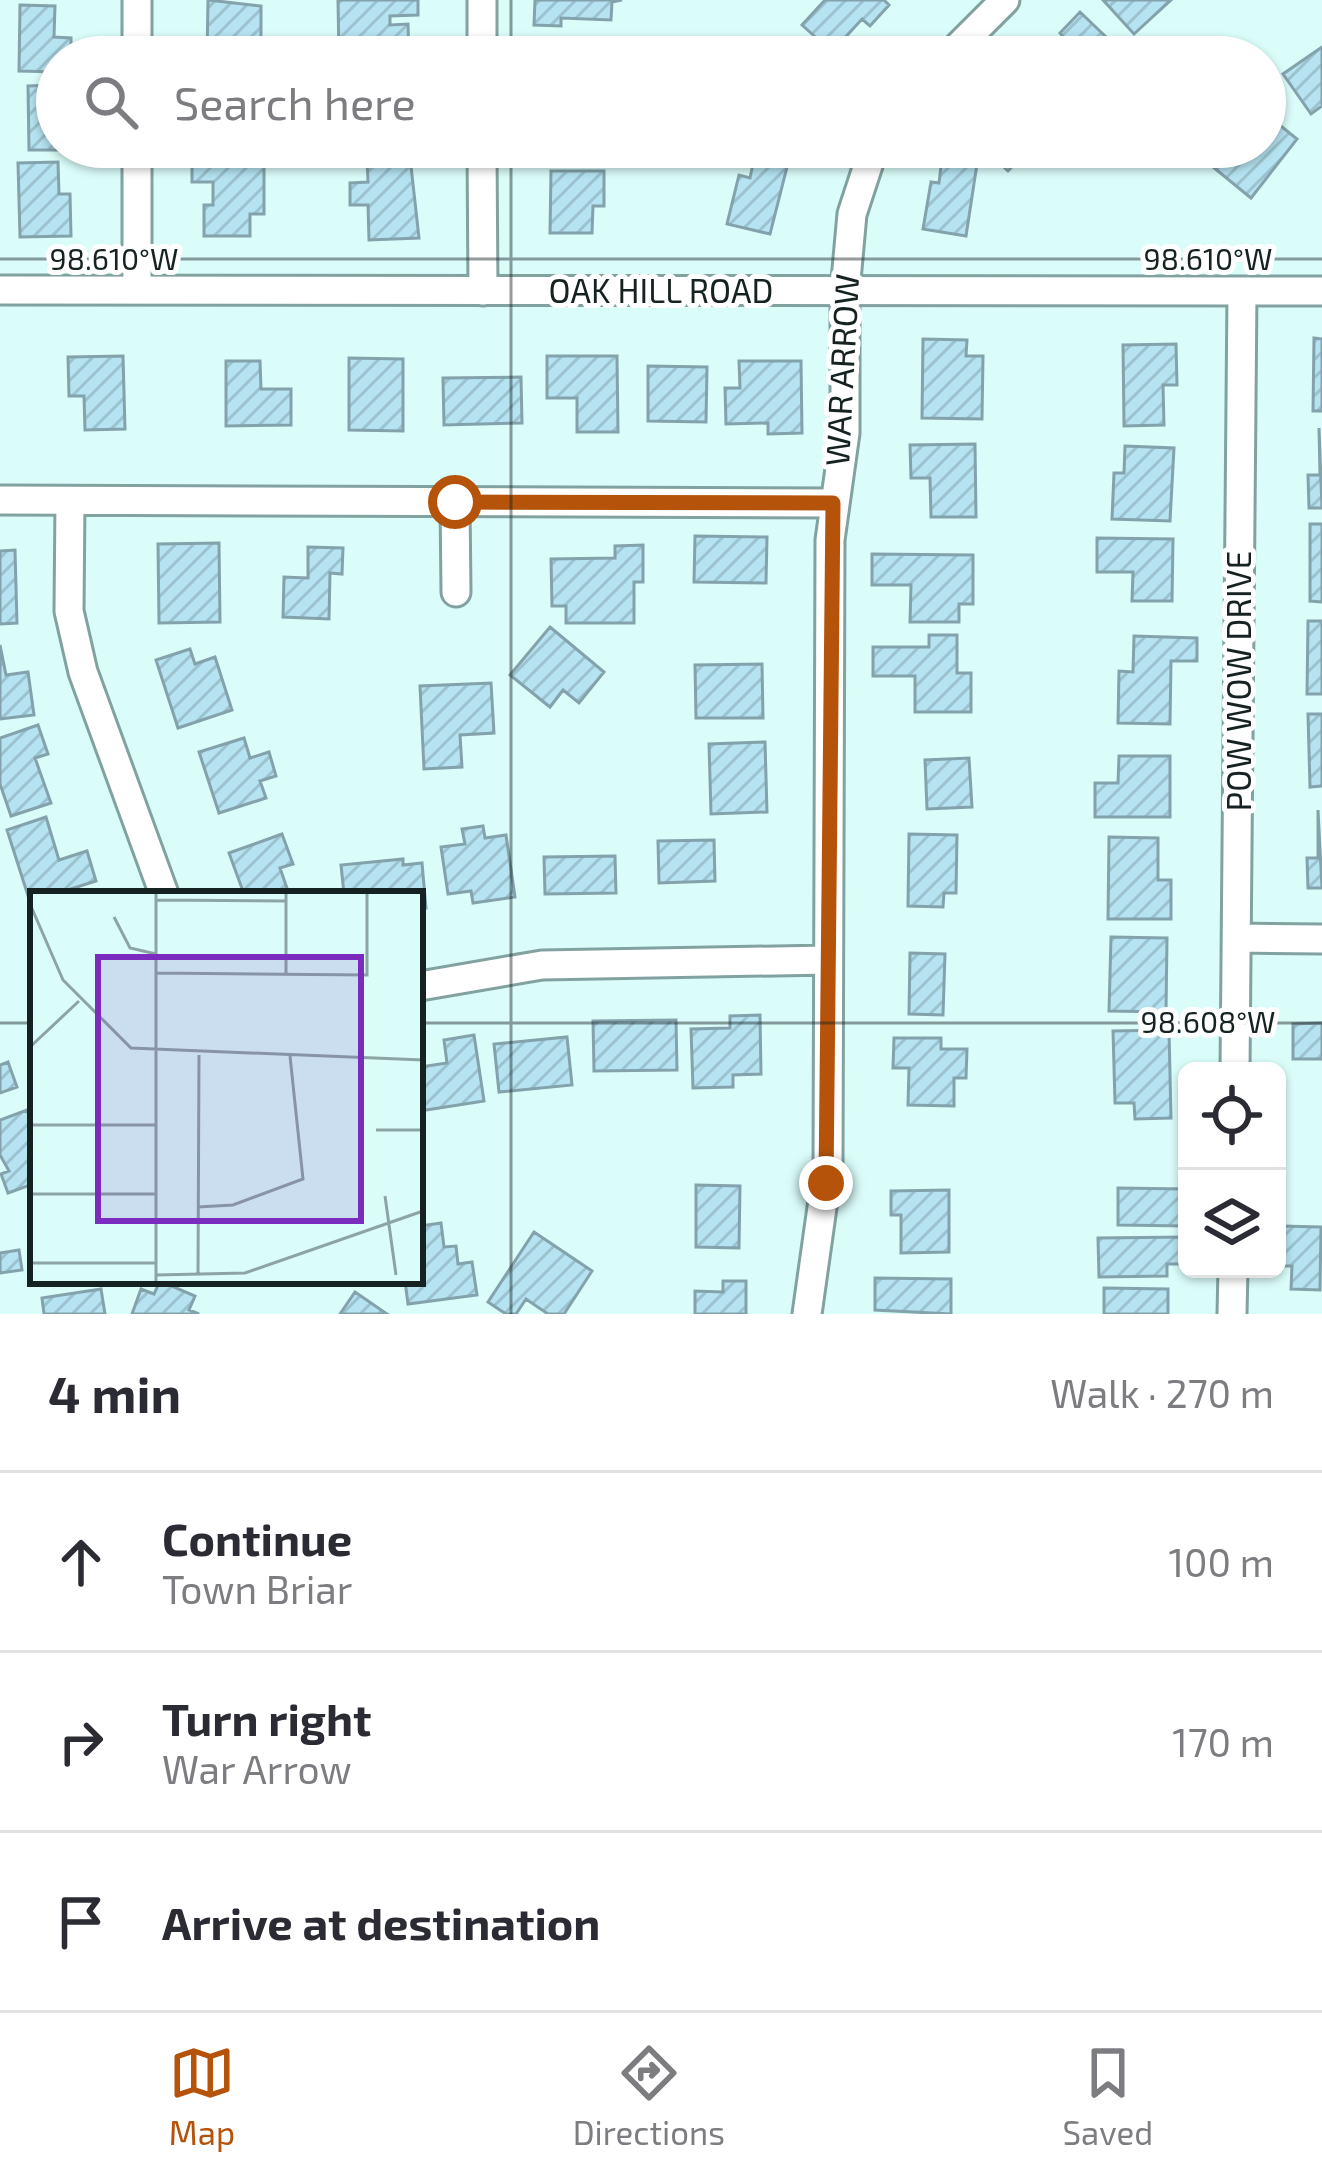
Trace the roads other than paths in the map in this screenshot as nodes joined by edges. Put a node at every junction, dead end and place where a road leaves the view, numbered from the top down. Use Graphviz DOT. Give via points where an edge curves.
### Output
graph roads {
  1 [pos="137,0"];
  2 [pos="482,0"];
  3 [pos="1005,0"];
  4 [pos="137,36"];
  5 [pos="482,36"];
  6 [pos="969,36"];
  7 [pos="137,168"];
  8 [pos="482,168"];
  9 [pos="867,168"];
  10 [pos="0,290"];
  11 [pos="137,290"];
  12 [pos="483,291"];
  13 [pos="845,291"];
  14 [pos="1242,291"];
  15 [pos="1322,291"];
  16 [pos="0,500"];
  17 [pos="70,501"];
  18 [pos="455,502"];
  19 [pos="833,503"];
  20 [pos="456,592"];
  21 [pos="163,891"];
  22 [pos="1237,938"];
  23 [pos="1322,939"];
  24 [pos="828,960"];
  25 [pos="423,985"];
  26 [pos="1235,1062"];
  27 [pos="1233,1278"];
  28 [pos="807,1314"];
  29 [pos="1232,1314"];
  1 -- 4 [label="street"];
  2 -- 5 [label="street"];
  3 -- 6 [label="street"];
  7 -- 11 [label="street"];
  8 -- 12 [label="street"];
  9 -- 13 [label="street, WAR ARROW" via="852,214"];
  10 -- 11 [label="street, OAK HILL ROAD"];
  11 -- 12 [label="street, OAK HILL ROAD"];
  12 -- 13 [label="street, OAK HILL ROAD"];
  13 -- 14 [label="street, OAK HILL ROAD"];
  13 -- 19 [label="street, WAR ARROW" via="845,433"];
  14 -- 15 [label="street, OAK HILL ROAD"];
  14 -- 22 [label="street, POW WOW DRIVE"];
  16 -- 17 [label="street"];
  17 -- 18 [label="street"];
  17 -- 21 [label="street" via="69,611 82,672"];
  18 -- 19 [label="street"];
  18 -- 20 [label="street"];
  19 -- 24 [label="street, WAR ARROW"];
  22 -- 23 [label="street"];
  22 -- 26 [label="street, POW WOW DRIVE"];
  24 -- 25 [label="street" via="542,965"];
  24 -- 28 [label="street, WAR ARROW" via="828,1165"];
  27 -- 29 [label="street"];
}
